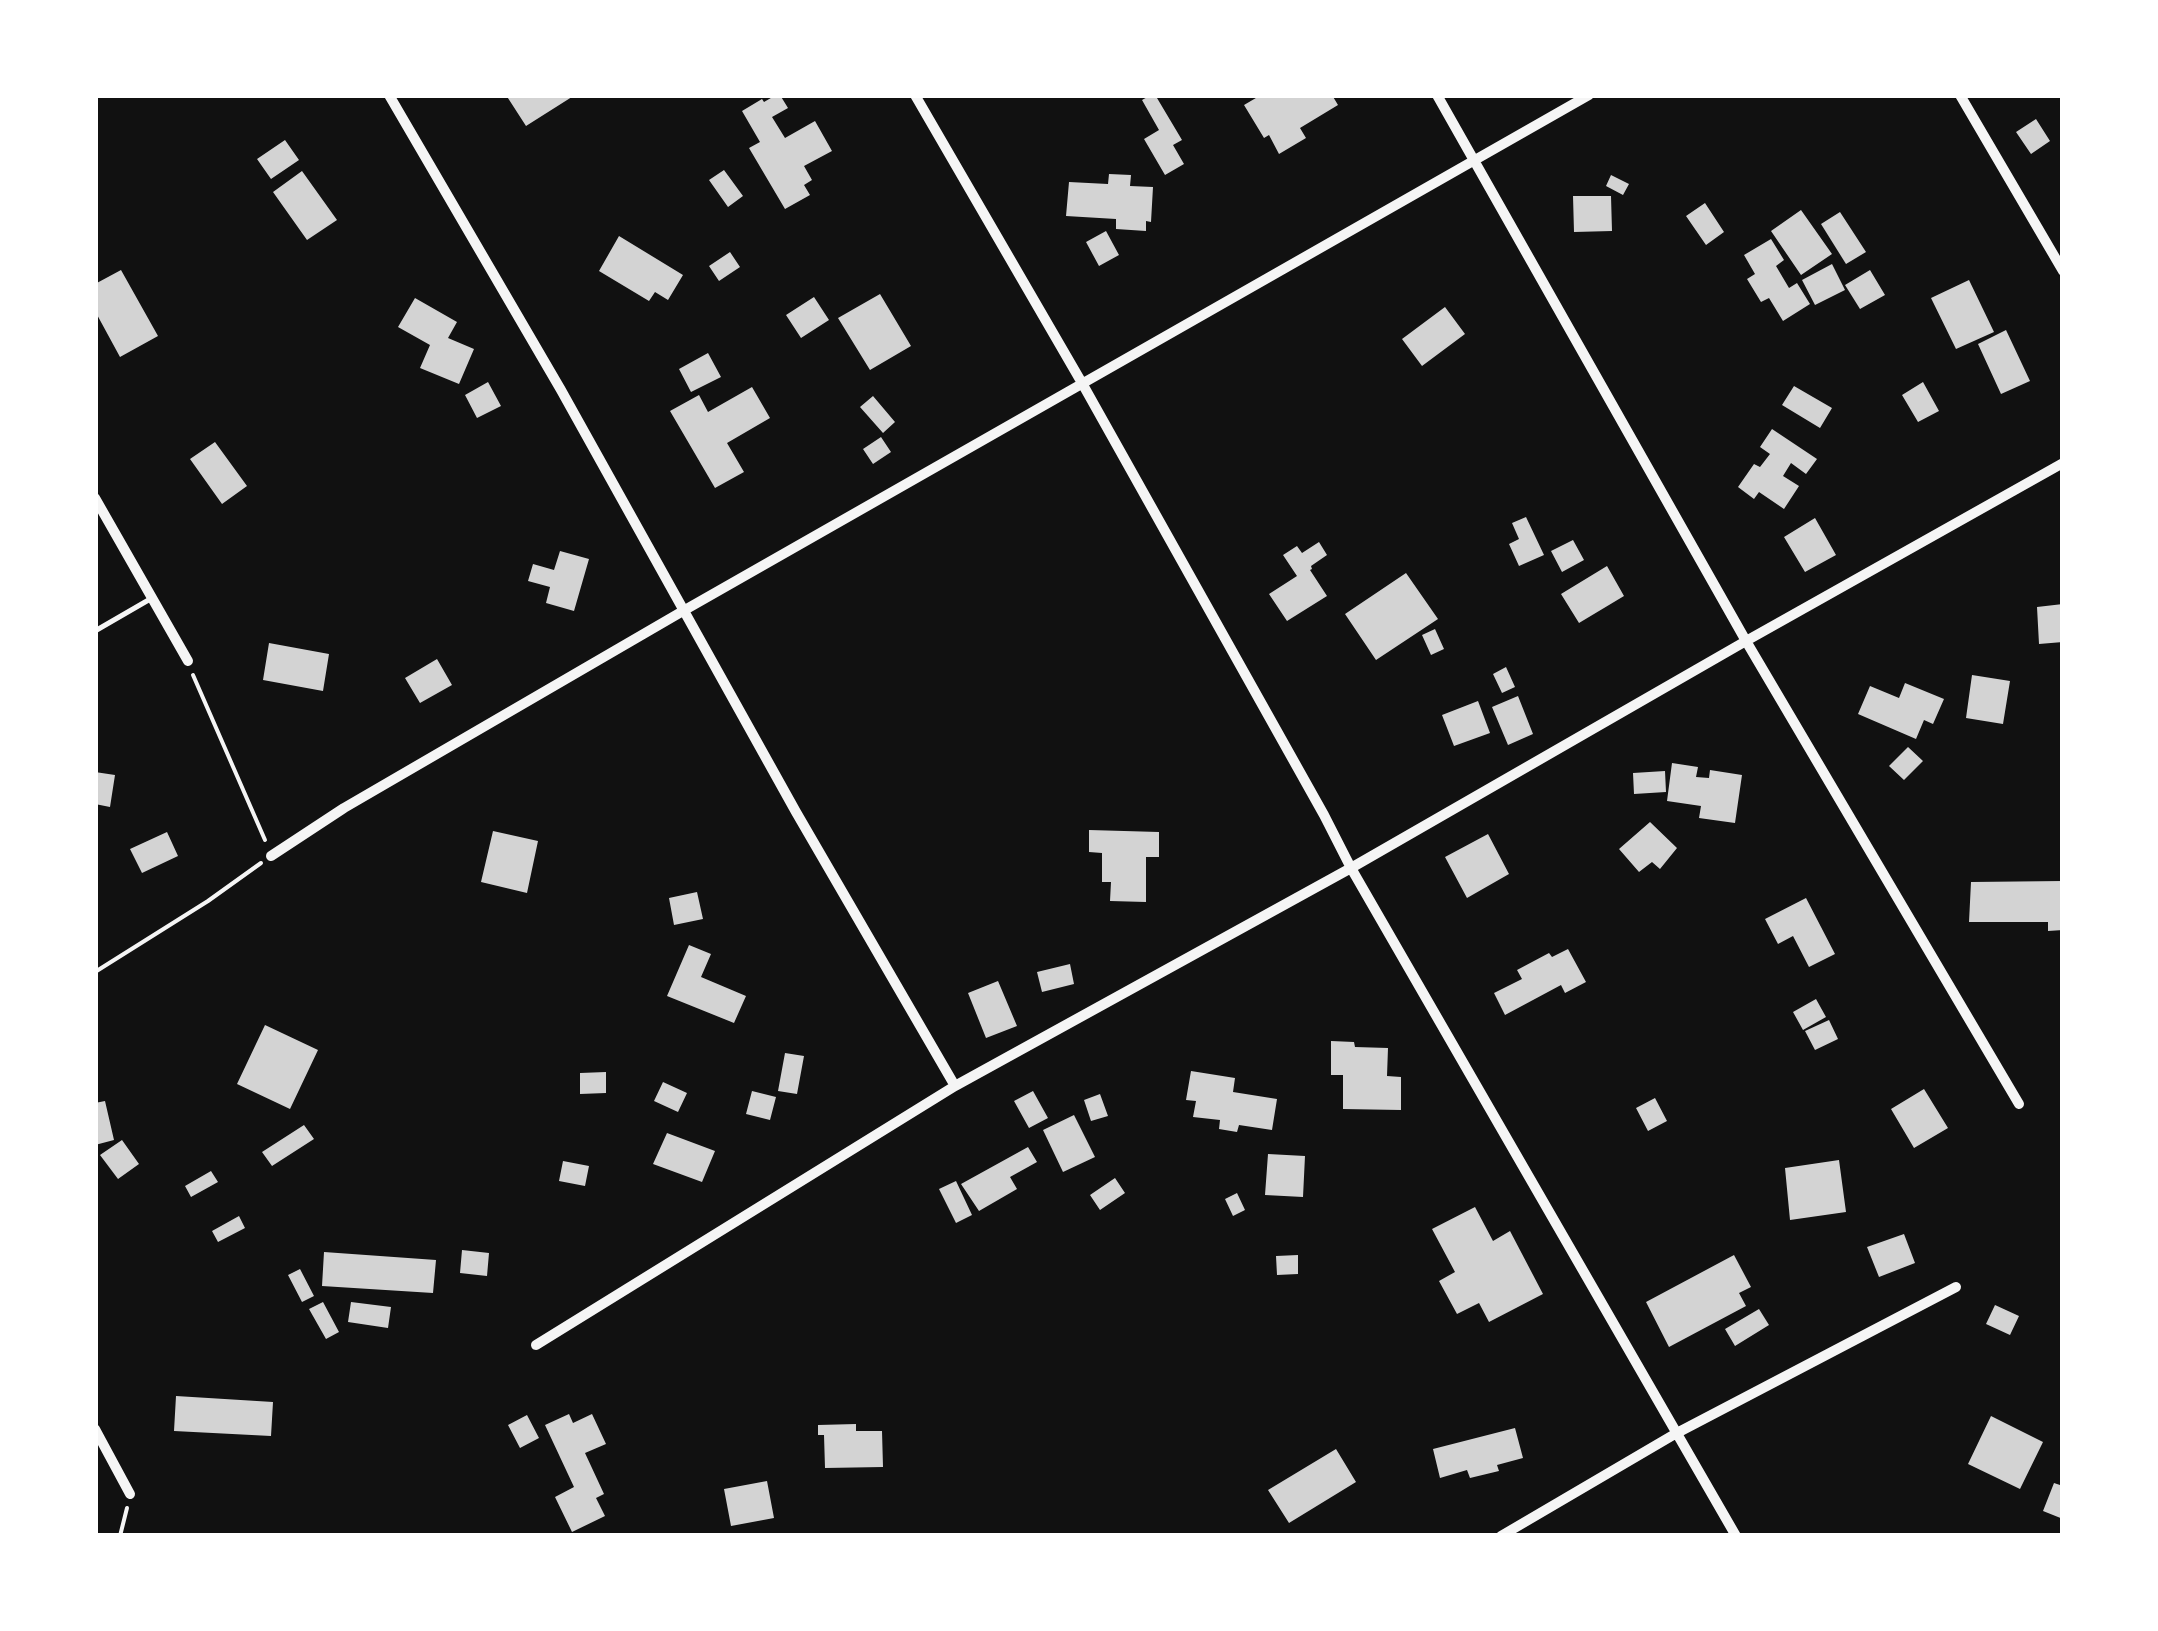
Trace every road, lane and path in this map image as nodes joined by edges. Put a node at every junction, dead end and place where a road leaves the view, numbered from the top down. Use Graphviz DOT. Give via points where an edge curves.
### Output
graph roads {
  1 [pos="389,95"];
  2 [pos="915,95"];
  3 [pos="1437,95"];
  4 [pos="1589,95"];
  5 [pos="1960,95"];
  6 [pos="1474,161"];
  7 [pos="2063,271"];
  8 [pos="1082,383"];
  9 [pos="2063,462"];
  10 [pos="95,498"];
  11 [pos="152,598"];
  12 [pos="683,611"];
  13 [pos="95,631"];
  14 [pos="1746,641"];
  15 [pos="188,661"];
  16 [pos="271,856"];
  17 [pos="1351,868"];
  18 [pos="95,972"];
  19 [pos="954,1086"];
  20 [pos="2019,1104"];
  21 [pos="1956,1286"];
  22 [pos="536,1345"];
  23 [pos="95,1429"];
  24 [pos="1676,1434"];
  25 [pos="130,1494"];
  26 [pos="120,1536"];
  27 [pos="1501,1536"];
  28 [pos="1736,1536"];
  1 -- 12 [label="street"];
  2 -- 8 [label="street"];
  3 -- 6 [label="street"];
  4 -- 6 [label="street"];
  5 -- 7 [label="street"];
  6 -- 8 [label="street"];
  6 -- 14 [label="street"];
  8 -- 12 [label="street"];
  8 -- 17 [label="street"];
  9 -- 14 [label="street"];
  10 -- 11 [label="street"];
  11 -- 13 [label="lane"];
  11 -- 15 [label="street"];
  12 -- 16 [label="street"];
  12 -- 19 [label="street"];
  14 -- 17 [label="street"];
  14 -- 20 [label="street"];
  15 -- 16 [label="path"];
  16 -- 18 [label="path"];
  17 -- 19 [label="street"];
  17 -- 24 [label="street"];
  19 -- 22 [label="street"];
  21 -- 24 [label="street"];
  23 -- 25 [label="street"];
  24 -- 27 [label="street"];
  24 -- 28 [label="street"];
  25 -- 26 [label="path"];
}
